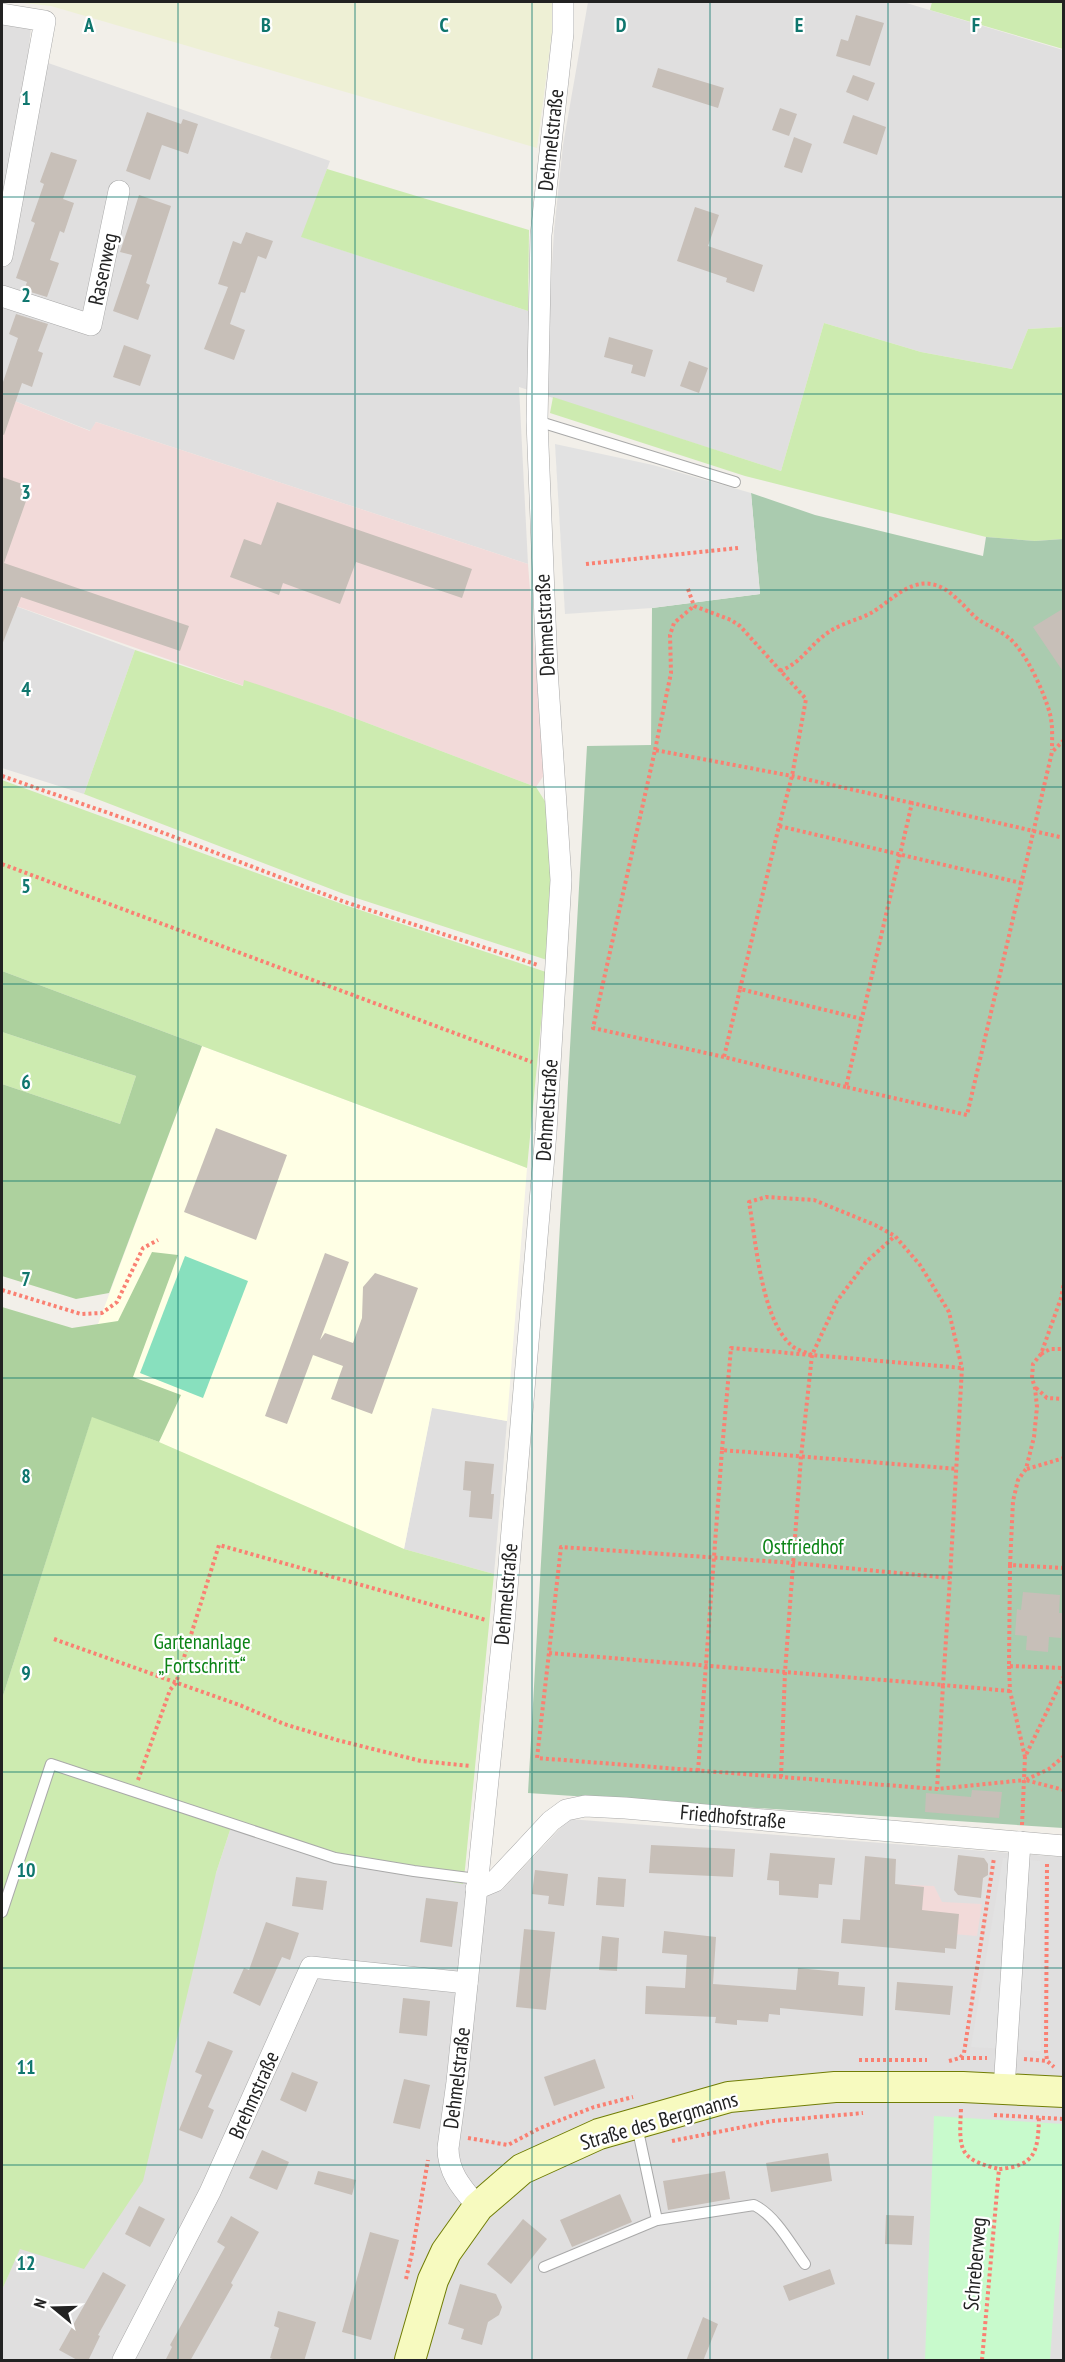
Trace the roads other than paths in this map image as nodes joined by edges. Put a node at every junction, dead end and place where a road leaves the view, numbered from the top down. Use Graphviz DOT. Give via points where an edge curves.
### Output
graph roads {
  1 [pos="562,2"];
  2 [pos="2,14"];
  3 [pos="119,191"];
  4 [pos="2,256"];
  5 [pos="2,296"];
  6 [pos="537,421"];
  7 [pos="735,482"];
  8 [pos="1020,1842"];
  9 [pos="1055,1846"];
  10 [pos="477,1884"];
  11 [pos="2,1912"];
  12 [pos="467,1983"];
  13 [pos="1004,2089"];
  14 [pos="1064,2092"];
  15 [pos="639,2136"];
  16 [pos="478,2207"];
  17 [pos="657,2220"];
  18 [pos="805,2264"];
  19 [pos="544,2267"];
  20 [pos="123,2361"];
  21 [pos="410,2361"];
  1 -- 6 [label="street, Dehmelstraße" via="563,33 541,235"];
  2 -- 4 [label="street" via="45,21"];
  3 -- 5 [label="street, Rasenweg" via="91,325"];
  6 -- 7 [label="lane"];
  6 -- 10 [label="street, Dehmelstraße" via="561,880 550,1070 504,1624"];
  8 -- 9 [label="street, Friedhofstraße"];
  8 -- 10 [label="street, Friedhofstraße" via="585,1806 566,1810 551,1821 495,1881"];
  8 -- 13 [label="street"];
  10 -- 11 [label="lane" via="335,1858 51,1764"];
  10 -- 12 [label="street, Dehmelstraße"];
  12 -- 16 [label="street, Dehmelstraße" via="448,2158 454,2177"];
  12 -- 20 [label="street, Brehmstraße" via="311,1967 210,2192"];
  13 -- 14 [label="main road, Straße des Bergmanns"];
  13 -- 15 [label="main road, Straße des Bergmanns" via="891,2085 729,2097"];
  15 -- 16 [label="main road, Straße des Bergmanns" via="598,2134 522,2169"];
  15 -- 17 [label="lane"];
  16 -- 21 [label="main road, Straße des Bergmanns" via="446,2252 433,2280"];
  17 -- 18 [label="lane" via="754,2205 781,2231"];
  17 -- 19 [label="lane"];
}
